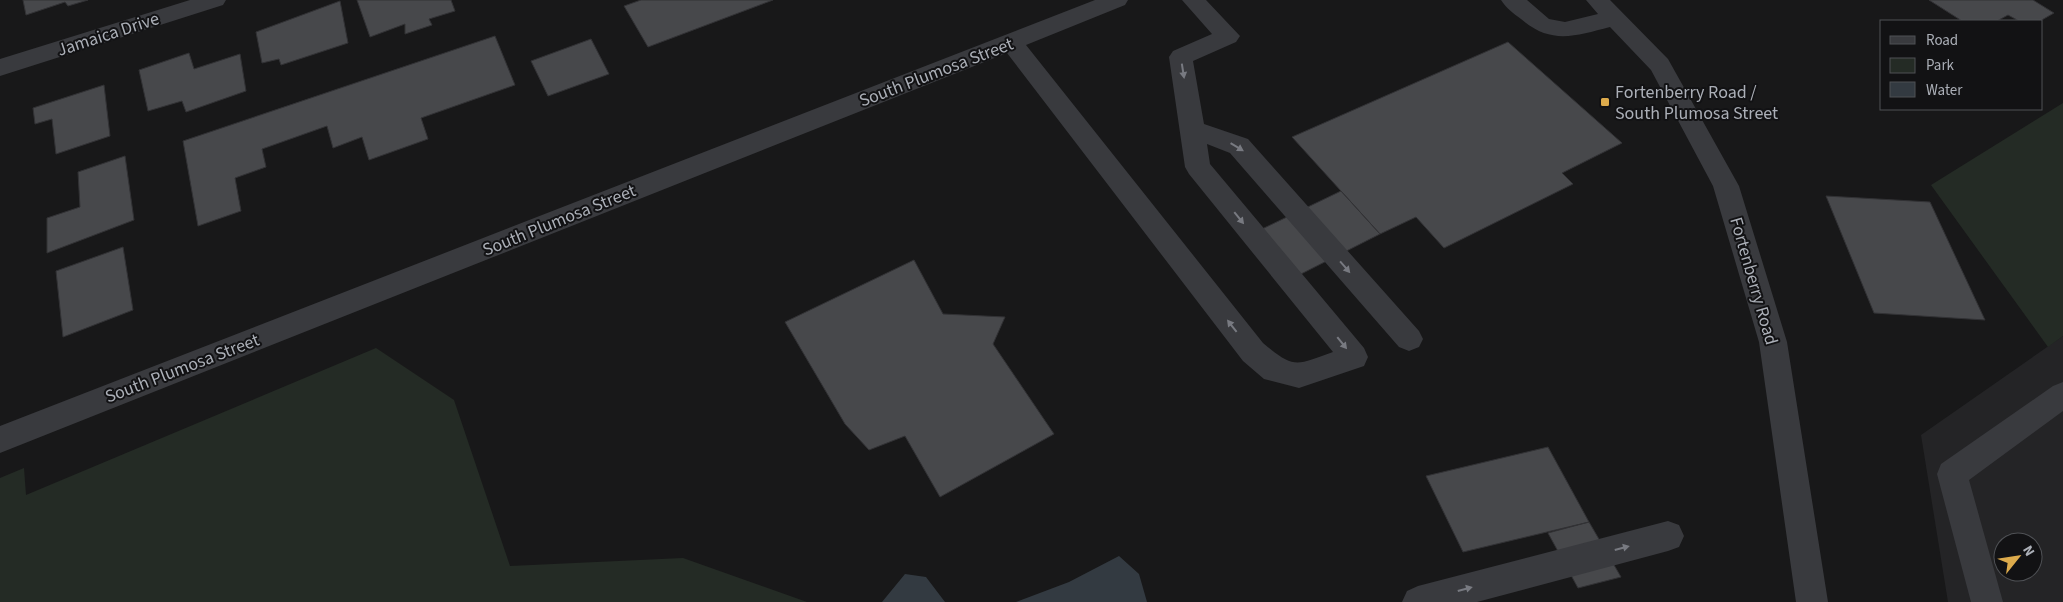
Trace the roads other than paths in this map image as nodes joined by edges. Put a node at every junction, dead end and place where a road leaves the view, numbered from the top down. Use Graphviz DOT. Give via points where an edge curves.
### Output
graph roads {
  1 [pos="215,0"];
  2 [pos="1117,0"];
  3 [pos="1193,0"];
  4 [pos="1512,0"];
  5 [pos="1606,9"];
  6 [pos="1012,43"];
  7 [pos="0,68"];
  8 [pos="1192,129"];
  9 [pos="1409,339"];
  10 [pos="2063,395"];
  11 [pos="0,440"];
  12 [pos="1668,536"];
  13 [pos="1418,602"];
  14 [pos="1812,602"];
  15 [pos="1987,602"];
  1 -- 7 [label="street, Jamaica Drive"];
  2 -- 6 [label="street, South Plumosa Street"];
  3 -- 8 [label="street, one-way" via="1228,36 1180,57"];
  4 -- 5 [label="street" via="1542,26 1565,30"];
  5 -- 14 [label="street, Fortenberry Road" via="1660,65 1726,186 1773,342"];
  8 -- 6 [label="street, one-way" via="1198,167 1354,358 1299,376 1274,370 1253,352"];
  6 -- 11 [label="street, South Plumosa Street"];
  8 -- 9 [label="street, one-way" via="1240,146"];
  10 -- 15 [label="street" via="1952,474"];
  13 -- 12 [label="street, one-way"];
}
